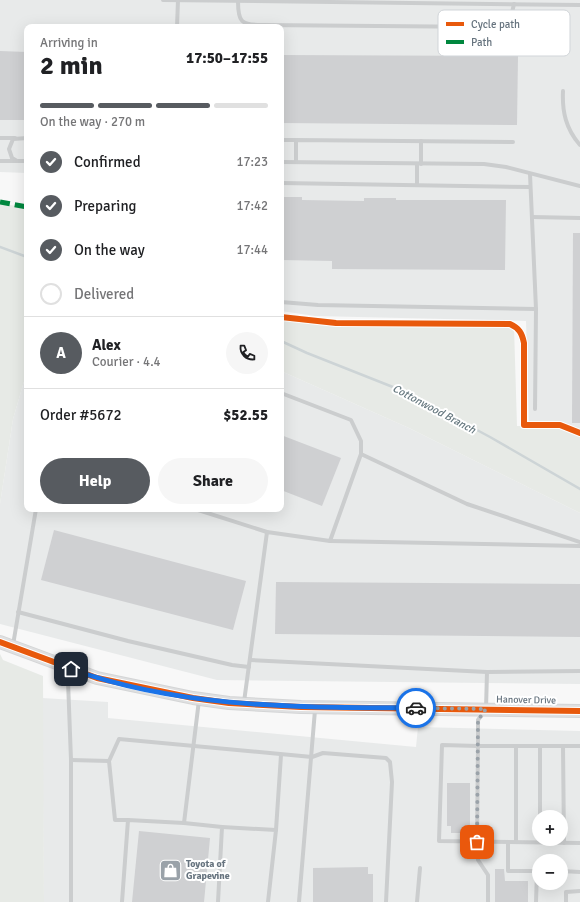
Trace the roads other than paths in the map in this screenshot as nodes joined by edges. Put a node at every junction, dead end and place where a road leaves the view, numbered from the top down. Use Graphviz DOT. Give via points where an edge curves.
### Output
graph roads {
  1 [pos="163,0"];
  2 [pos="178,0"];
  3 [pos="216,0"];
  4 [pos="238,1"];
  5 [pos="322,1"];
  6 [pos="412,1"];
  7 [pos="474,2"];
  8 [pos="575,2"];
  9 [pos="514,4"];
  10 [pos="580,4"];
  11 [pos="513,10"];
  12 [pos="177,24"];
  13 [pos="256,24"];
  14 [pos="284,25"];
  15 [pos="438,27"];
  16 [pos="563,91"];
  17 [pos="0,138"];
  18 [pos="18,138"];
  19 [pos="24,138"];
  20 [pos="284,140"];
  21 [pos="296,140"];
  22 [pos="422,142"];
  23 [pos="513,142"];
  24 [pos="580,145"];
  25 [pos="0,161"];
  26 [pos="17,161"];
  27 [pos="24,161"];
  28 [pos="284,162"];
  29 [pos="296,162"];
  30 [pos="419,164"];
  31 [pos="530,174"];
  32 [pos="284,183"];
  33 [pos="417,184"];
  34 [pos="530,186"];
  35 [pos="580,186"];
  36 [pos="532,217"];
  37 [pos="580,218"];
  38 [pos="284,302"];
  39 [pos="536,309"];
  40 [pos="284,394"];
  41 [pos="535,409"];
  42 [pos="361,454"];
  43 [pos="35,512"];
  44 [pos="204,512"];
  45 [pos="267,532"];
  46 [pos="330,541"];
  47 [pos="580,542"];
  48 [pos="580,546"];
  49 [pos="18,612"];
  50 [pos="0,642"];
  51 [pos="12,647"];
  52 [pos="250,660"];
  53 [pos="249,667"];
  54 [pos="71,669"];
  55 [pos="580,671"];
  56 [pos="488,672"];
  57 [pos="199,699"];
  58 [pos="244,704"];
  59 [pos="316,707"];
  60 [pos="486,709"];
  61 [pos="580,710"];
  62 [pos="478,746"];
  63 [pos="516,746"];
  64 [pos="540,746"];
  65 [pos="563,746"];
  66 [pos="580,746"];
  67 [pos="193,747"];
  68 [pos="281,755"];
  69 [pos="312,757"];
  70 [pos="71,760"];
  71 [pos="109,761"];
  72 [pos="540,810"];
  73 [pos="564,810"];
  74 [pos="128,820"];
  75 [pos="184,823"];
  76 [pos="222,827"];
  77 [pos="276,830"];
  78 [pos="532,841"];
  79 [pos="477,842"];
  80 [pos="508,842"];
  81 [pos="516,842"];
  82 [pos="568,843"];
  83 [pos="580,843"];
  84 [pos="420,868"];
  85 [pos="532,871"];
  86 [pos="568,871"];
  87 [pos="580,872"];
  88 [pos="537,890"];
  89 [pos="580,891"];
  90 [pos="71,902"];
  91 [pos="122,902"];
  92 [pos="218,902"];
  93 [pos="268,902"];
  94 [pos="299,902"];
  95 [pos="386,902"];
  96 [pos="417,902"];
  97 [pos="488,902"];
  98 [pos="536,902"];
  99 [pos="566,902"];
  1 -- 2 [label="lane"];
  2 -- 3 [label="lane"];
  2 -- 12 [label="lane"];
  3 -- 4 [label="lane"];
  4 -- 5 [label="lane"];
  4 -- 13 [label="lane" via="239,18 243,22"];
  5 -- 6 [label="lane"];
  6 -- 7 [label="lane"];
  7 -- 9 [label="lane"];
  8 -- 9 [label="lane"];
  8 -- 10 [label="lane"];
  9 -- 11 [label="lane"];
  14 -- 15 [label="lane"];
  16 -- 24 [label="lane" via="565,122 573,138"];
  17 -- 18 [label="lane"];
  18 -- 19 [label="lane"];
  18 -- 26 [label="lane" via="13,139 9,149 12,158"];
  20 -- 21 [label="lane"];
  21 -- 22 [label="lane"];
  21 -- 29 [label="lane"];
  22 -- 23 [label="lane"];
  22 -- 30 [label="lane"];
  25 -- 26 [label="lane"];
  26 -- 27 [label="lane"];
  28 -- 29 [label="lane"];
  29 -- 30 [label="lane"];
  30 -- 31 [label="lane" via="484,164"];
  30 -- 33 [label="lane"];
  31 -- 34 [label="lane"];
  31 -- 35 [label="lane"];
  32 -- 33 [label="lane"];
  33 -- 34 [label="lane"];
  34 -- 36 [label="lane"];
  36 -- 37 [label="lane"];
  36 -- 39 [label="lane"];
  38 -- 39 [label="lane"];
  39 -- 41 [label="lane"];
  40 -- 42 [label="lane" via="352,420 361,441"];
  42 -- 46 [label="lane"];
  42 -- 47 [label="lane" via="467,504"];
  43 -- 49 [label="lane"];
  44 -- 45 [label="lane"];
  45 -- 46 [label="lane"];
  45 -- 52 [label="lane"];
  46 -- 48 [label="lane"];
  49 -- 51 [label="lane"];
  49 -- 53 [label="lane" via="128,641"];
  50 -- 51 [label="street, Hanover Drive"];
  51 -- 54 [label="street, Hanover Drive"];
  52 -- 53 [label="lane"];
  52 -- 56 [label="lane"];
  53 -- 58 [label="lane"];
  54 -- 57 [label="street, Hanover Drive" via="133,687"];
  54 -- 70 [label="lane" via="68,681"];
  55 -- 56 [label="lane"];
  56 -- 60 [label="lane"];
  57 -- 58 [label="street, Hanover Drive"];
  57 -- 67 [label="lane"];
  58 -- 59 [label="street, Hanover Drive"];
  59 -- 60 [label="street, Hanover Drive"];
  59 -- 69 [label="lane"];
  60 -- 61 [label="street, Hanover Drive"];
  60 -- 62 [label="lane" via="478,720"];
  62 -- 63 [label="lane"];
  62 -- 79 [label="lane"];
  62 -- 79 [label="lane" via="442,745 439,841"];
  63 -- 64 [label="lane"];
  63 -- 81 [label="lane"];
  64 -- 65 [label="lane"];
  64 -- 72 [label="lane"];
  65 -- 66 [label="lane"];
  65 -- 73 [label="lane"];
  67 -- 68 [label="lane"];
  67 -- 71 [label="lane" via="119,739"];
  67 -- 75 [label="lane"];
  68 -- 69 [label="lane"];
  68 -- 77 [label="lane"];
  69 -- 94 [label="lane"];
  69 -- 95 [label="lane" via="323,753 386,758 390,762 392,782"];
  70 -- 71 [label="lane"];
  70 -- 90 [label="lane"];
  71 -- 74 [label="lane" via="116,820"];
  74 -- 75 [label="lane"];
  74 -- 91 [label="lane"];
  75 -- 76 [label="lane"];
  76 -- 77 [label="lane"];
  76 -- 92 [label="lane"];
  77 -- 93 [label="lane"];
  78 -- 81 [label="lane"];
  79 -- 80 [label="lane"];
  79 -- 97 [label="lane" via="478,860 488,875"];
  80 -- 81 [label="lane"];
  80 -- 85 [label="lane" via="508,871"];
  82 -- 83 [label="lane"];
  84 -- 96 [label="lane"];
  86 -- 87 [label="lane"];
  88 -- 98 [label="lane"];
  89 -- 99 [label="lane" via="566,892"];
}
